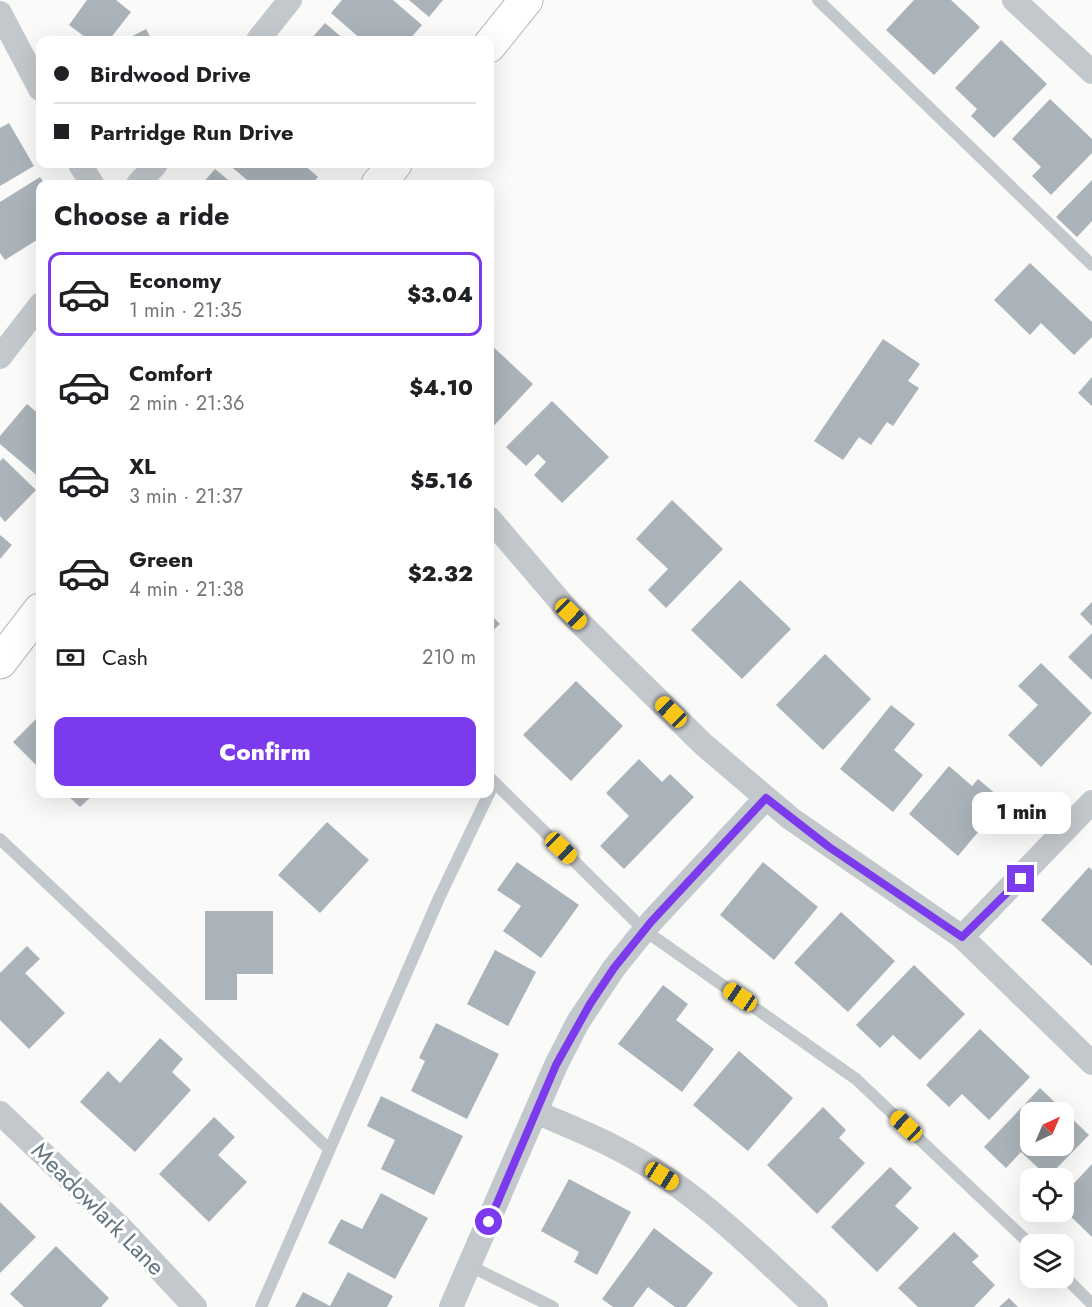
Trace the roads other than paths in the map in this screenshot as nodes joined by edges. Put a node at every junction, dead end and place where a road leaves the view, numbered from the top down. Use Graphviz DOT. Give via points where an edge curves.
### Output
graph roads {
  1 [pos="290,0"];
  2 [pos="526,0"];
  3 [pos="818,0"];
  4 [pos="1014,0"];
  5 [pos="0,13"];
  6 [pos="261,36"];
  7 [pos="494,40"];
  8 [pos="1092,72"];
  9 [pos="36,81"];
  10 [pos="152,168"];
  11 [pos="392,168"];
  12 [pos="142,180"];
  13 [pos="381,180"];
  14 [pos="1092,265"];
  15 [pos="36,310"];
  16 [pos="0,357"];
  17 [pos="494,524"];
  18 [pos="36,620"];
  19 [pos="0,662"];
  20 [pos="494,782"];
  21 [pos="484,798"];
  22 [pos="766,798"];
  23 [pos="1092,804"];
  24 [pos="0,839"];
  25 [pos="644,930"];
  26 [pos="962,937"];
  27 [pos="1092,1063"];
  28 [pos="0,1113"];
  29 [pos="538,1113"];
  30 [pos="329,1149"];
  31 [pos="1020,1235"];
  32 [pos="470,1266"];
  33 [pos="1074,1286"];
  34 [pos="1092,1304"];
  35 [pos="195,1307"];
  36 [pos="261,1307"];
  37 [pos="451,1307"];
  38 [pos="553,1307"];
  39 [pos="816,1307"];
  1 -- 6 [label="street"];
  2 -- 7 [label="street"];
  3 -- 14 [label="lane"];
  4 -- 8 [label="street"];
  5 -- 9 [label="street"];
  10 -- 12 [label="street"];
  11 -- 13 [label="street"];
  15 -- 16 [label="street"];
  17 -- 22 [label="street" via="571,614 704,745"];
  18 -- 19 [label="street"];
  20 -- 25 [label="lane"];
  21 -- 30 [label="lane"];
  22 -- 25 [label="street"];
  22 -- 26 [label="street" via="829,847"];
  23 -- 26 [label="street"];
  24 -- 30 [label="lane"];
  25 -- 29 [label="street" via="578,1022"];
  25 -- 31 [label="lane" via="856,1079"];
  26 -- 27 [label="street"];
  28 -- 35 [label="street, Meadowlark Lane" via="122,1229"];
  29 -- 32 [label="street"];
  29 -- 39 [label="street" via="622,1151 682,1189"];
  30 -- 36 [label="lane"];
  32 -- 37 [label="street"];
  32 -- 38 [label="lane"];
  33 -- 34 [label="lane"];
}
